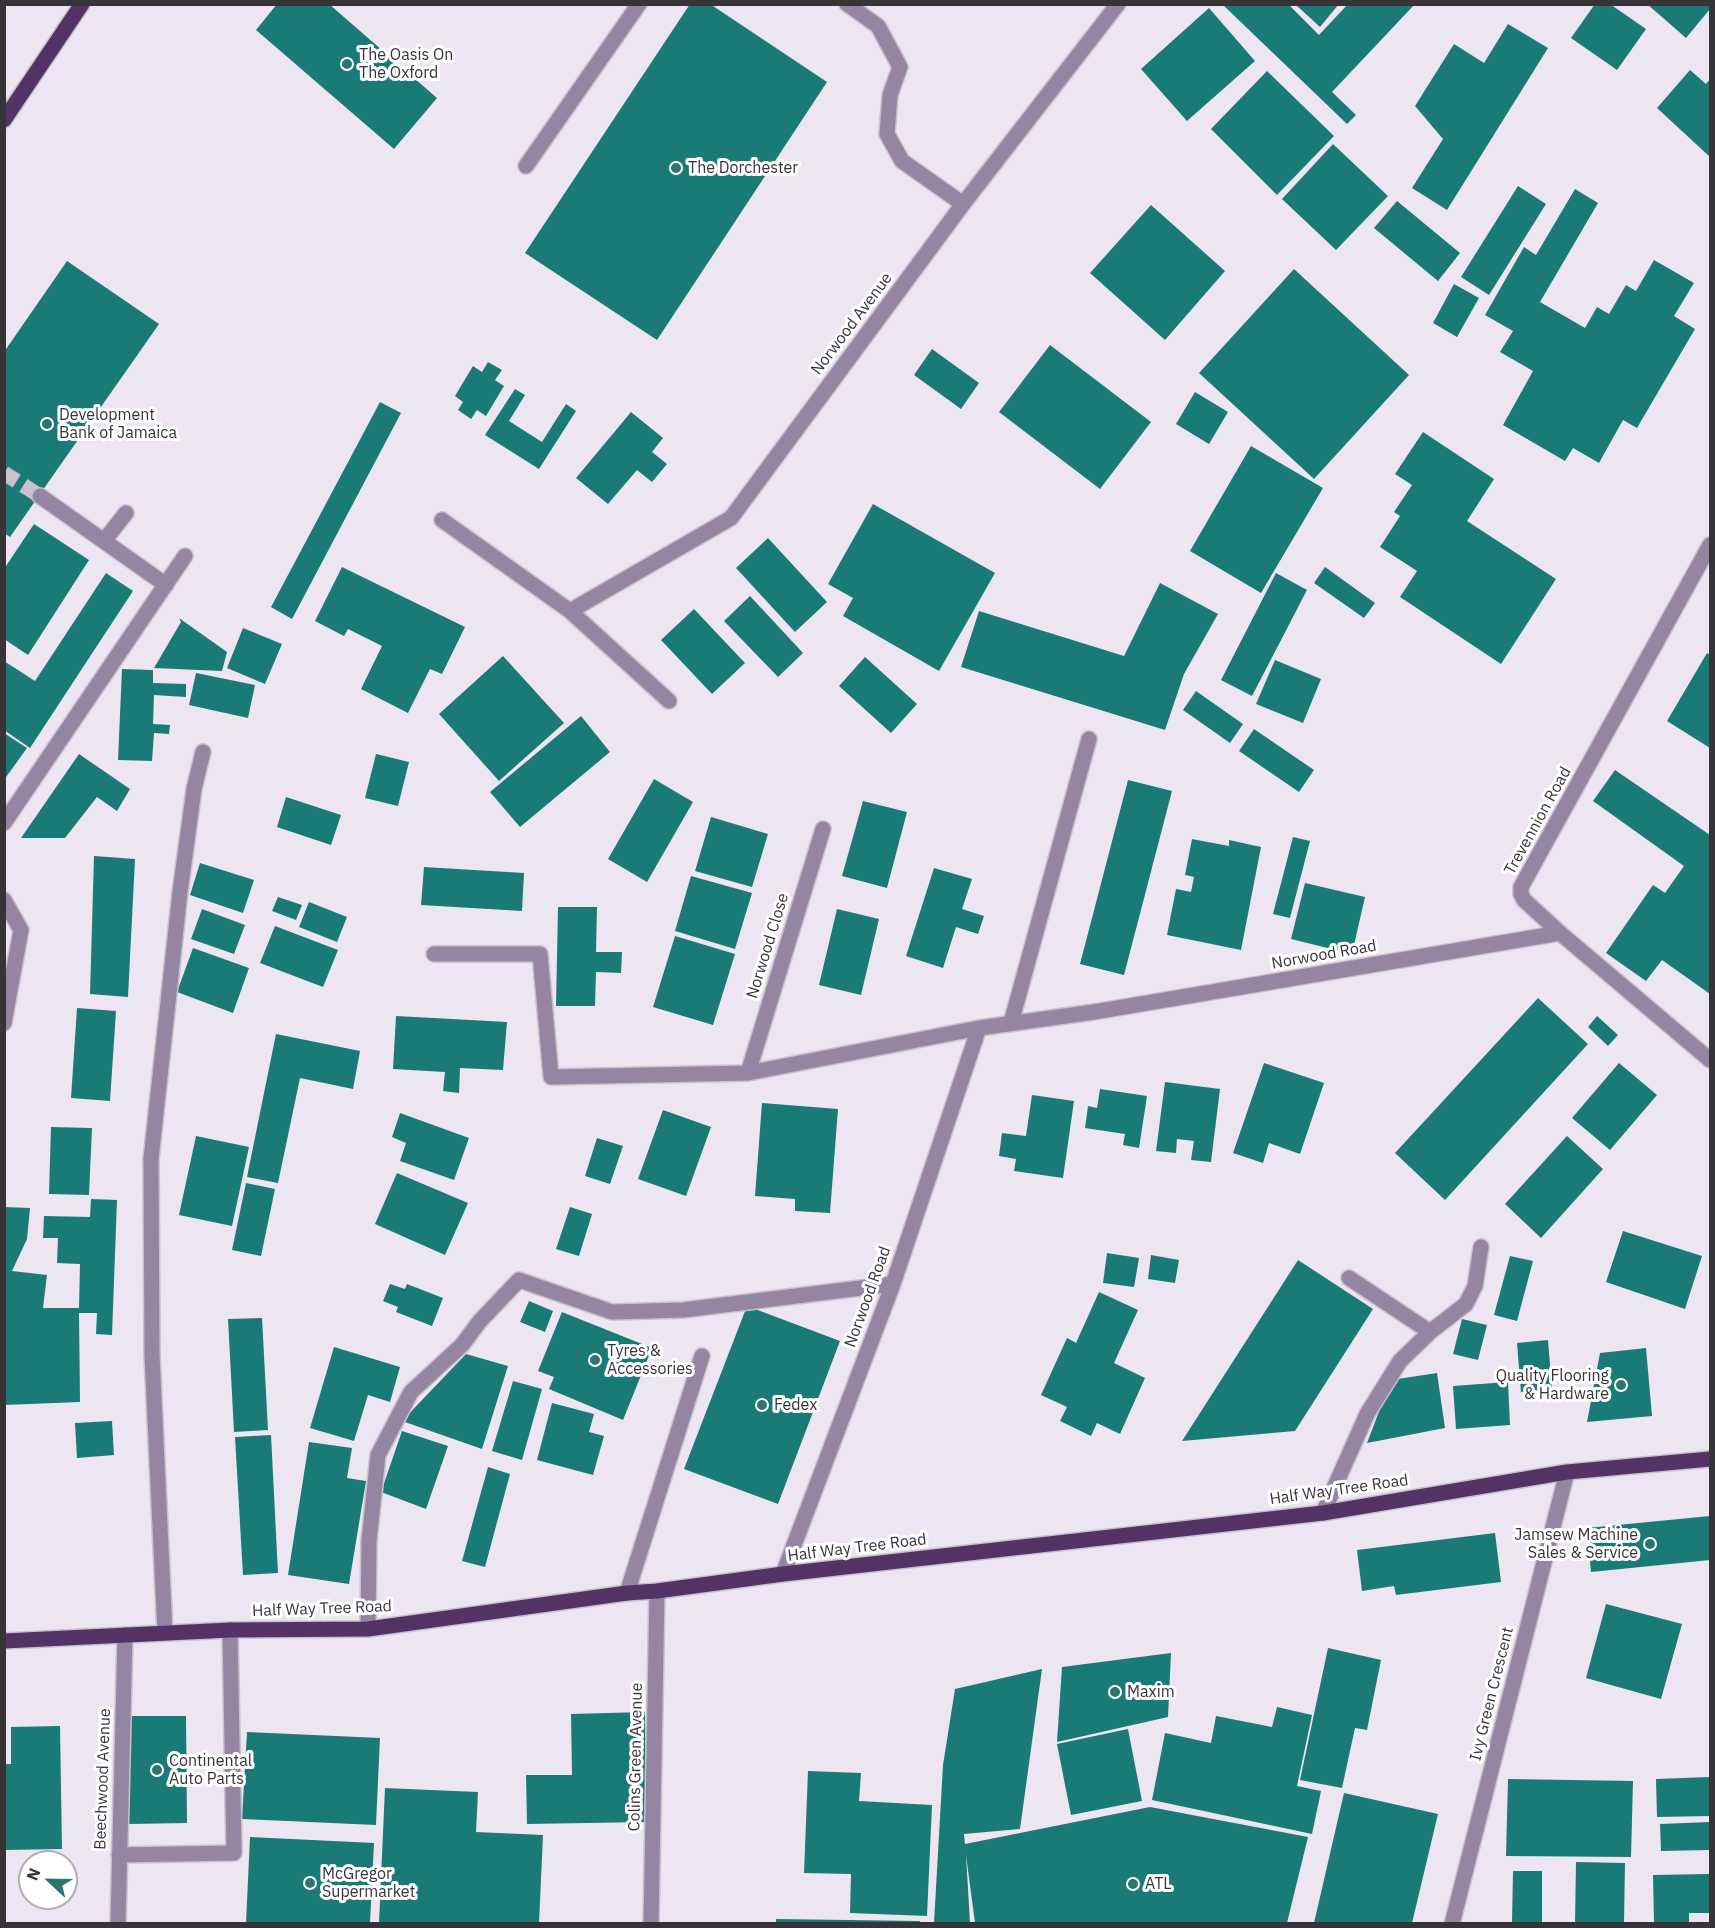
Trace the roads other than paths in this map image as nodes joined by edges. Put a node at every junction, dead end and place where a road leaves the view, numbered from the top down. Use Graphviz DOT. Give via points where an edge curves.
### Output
graph roads {
  1 [pos="82,4"];
  2 [pos="639,4"];
  3 [pos="847,4"];
  4 [pos="1118,4"];
  5 [pos="4,120"];
  6 [pos="526,166"];
  7 [pos="963,204"];
  8 [pos="39,496"];
  9 [pos="126,513"];
  10 [pos="442,520"];
  11 [pos="104,541"];
  12 [pos="1710,545"];
  13 [pos="185,556"];
  14 [pos="166,585"];
  15 [pos="570,611"];
  16 [pos="669,700"];
  17 [pos="1089,739"];
  18 [pos="203,752"];
  19 [pos="4,823"];
  20 [pos="823,829"];
  21 [pos="4,900"];
  22 [pos="1560,933"];
  23 [pos="434,954"];
  24 [pos="4,1023"];
  25 [pos="1011,1023"];
  26 [pos="979,1029"];
  27 [pos="1710,1060"];
  28 [pos="748,1073"];
  29 [pos="1481,1247"];
  30 [pos="1348,1278"];
  31 [pos="893,1284"];
  32 [pos="1430,1332"];
  33 [pos="702,1356"];
  34 [pos="1710,1460"];
  35 [pos="1567,1472"];
  36 [pos="1323,1513"];
  37 [pos="783,1574"];
  38 [pos="657,1591"];
  39 [pos="627,1593"];
  40 [pos="368,1629"];
  41 [pos="230,1630"];
  42 [pos="165,1633"];
  43 [pos="125,1635"];
  44 [pos="4,1641"];
  45 [pos="119,1855"];
  46 [pos="118,1923"];
  47 [pos="651,1923"];
  48 [pos="1452,1923"];
  1 -- 5 [label="main road"];
  2 -- 6 [label="street"];
  3 -- 7 [label="street" via="878,26 900,67 890,95 887,134 902,161"];
  4 -- 7 [label="street, Norwood Avenue"];
  7 -- 15 [label="street, Norwood Avenue" via="731,518"];
  8 -- 11 [label="street"];
  9 -- 11 [label="street"];
  10 -- 15 [label="street"];
  11 -- 14 [label="street"];
  12 -- 22 [label="street, Trevennion Road" via="1521,887 1524,900"];
  13 -- 14 [label="street"];
  14 -- 19 [label="street"];
  15 -- 16 [label="street"];
  17 -- 25 [label="street"];
  18 -- 42 [label="street" via="180,892 151,1159 152,1355"];
  20 -- 28 [label="street, Norwood Close"];
  21 -- 24 [label="street" via="21,930"];
  22 -- 25 [label="street, Norwood Road"];
  22 -- 27 [label="street, Trevennion Road"];
  23 -- 28 [label="street, Norwood Road" via="540,954 551,1077"];
  25 -- 26 [label="street, Norwood Road"];
  26 -- 28 [label="street, Norwood Road"];
  26 -- 31 [label="street, Norwood Road"];
  29 -- 32 [label="street" via="1475,1286 1466,1304"];
  30 -- 32 [label="street"];
  31 -- 37 [label="street, Norwood Road"];
  31 -- 40 [label="street" via="683,1310 612,1312 519,1280 462,1345 411,1392 378,1455 369,1541"];
  32 -- 36 [label="street" via="1400,1361 1366,1414"];
  33 -- 39 [label="street"];
  34 -- 35 [label="main road, Half Way Tree Road"];
  35 -- 36 [label="main road, Half Way Tree Road"];
  35 -- 48 [label="street, Ivy Green Crescent"];
  36 -- 37 [label="main road, Half Way Tree Road"];
  37 -- 38 [label="main road, Half Way Tree Road"];
  38 -- 39 [label="main road, Half Way Tree Road"];
  38 -- 47 [label="street, Colins Green Avenue"];
  39 -- 40 [label="main road, Half Way Tree Road"];
  40 -- 41 [label="main road, Half Way Tree Road"];
  41 -- 42 [label="main road, Half Way Tree Road"];
  41 -- 45 [label="street" via="234,1853"];
  42 -- 43 [label="main road, Half Way Tree Road"];
  43 -- 44 [label="main road, Half Way Tree Road"];
  43 -- 45 [label="street, Beechwood Avenue"];
  45 -- 46 [label="street, Beechwood Avenue"];
}
